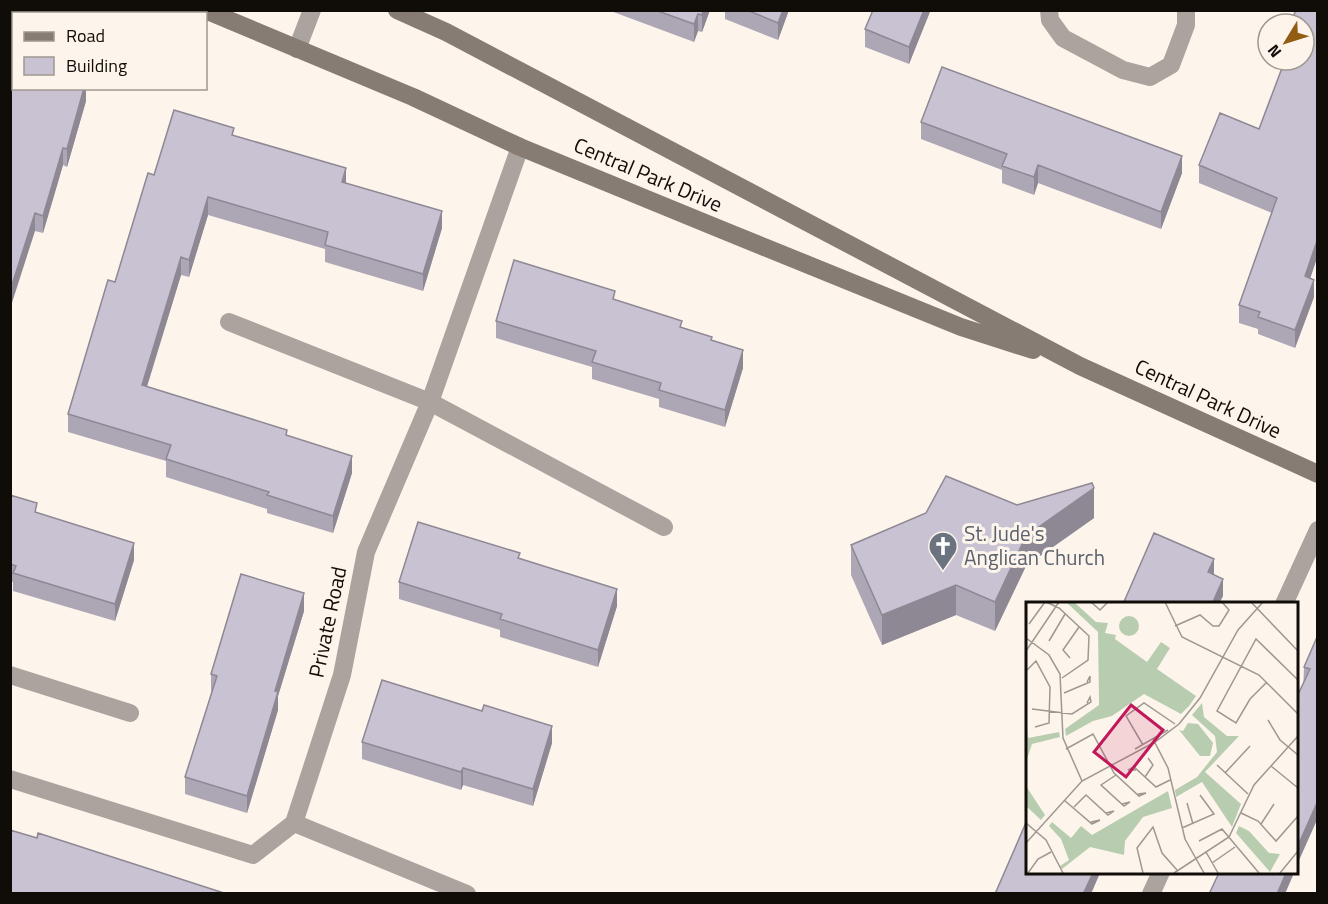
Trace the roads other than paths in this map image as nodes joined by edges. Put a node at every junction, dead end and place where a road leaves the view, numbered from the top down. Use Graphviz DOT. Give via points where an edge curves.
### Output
graph roads {
  1 [pos="205,10"];
  2 [pos="312,10"];
  3 [pos="397,10"];
  4 [pos="1049,10"];
  5 [pos="1186,10"];
  6 [pos="297,48"];
  7 [pos="520,147"];
  8 [pos="229,322"];
  9 [pos="1080,366"];
  10 [pos="430,402"];
  11 [pos="1317,474"];
  12 [pos="664,527"];
  13 [pos="1317,530"];
  14 [pos="1285,602"];
  15 [pos="10,675"];
  16 [pos="130,713"];
  17 [pos="10,779"];
  18 [pos="294,823"];
  19 [pos="1161,874"];
  20 [pos="466,894"];
  21 [pos="1151,894"];
  1 -- 6 [label="street, Central Park Drive"];
  2 -- 6 [label="street"];
  3 -- 9 [label="street, Central Park Drive" via="446,32"];
  4 -- 5 [label="street" via="1050,20 1063,38 1123,70 1150,77 1171,65 1186,25"];
  6 -- 7 [label="street, Central Park Drive"];
  7 -- 9 [label="street, Central Park Drive" via="961,327"];
  7 -- 10 [label="street, Private Road"];
  8 -- 10 [label="street"];
  9 -- 11 [label="street, Central Park Drive"];
  10 -- 12 [label="street"];
  10 -- 18 [label="street, Private Road" via="366,552 342,675"];
  13 -- 14 [label="street"];
  15 -- 16 [label="street"];
  17 -- 18 [label="street" via="253,855"];
  18 -- 20 [label="street"];
  19 -- 21 [label="street"];
}
